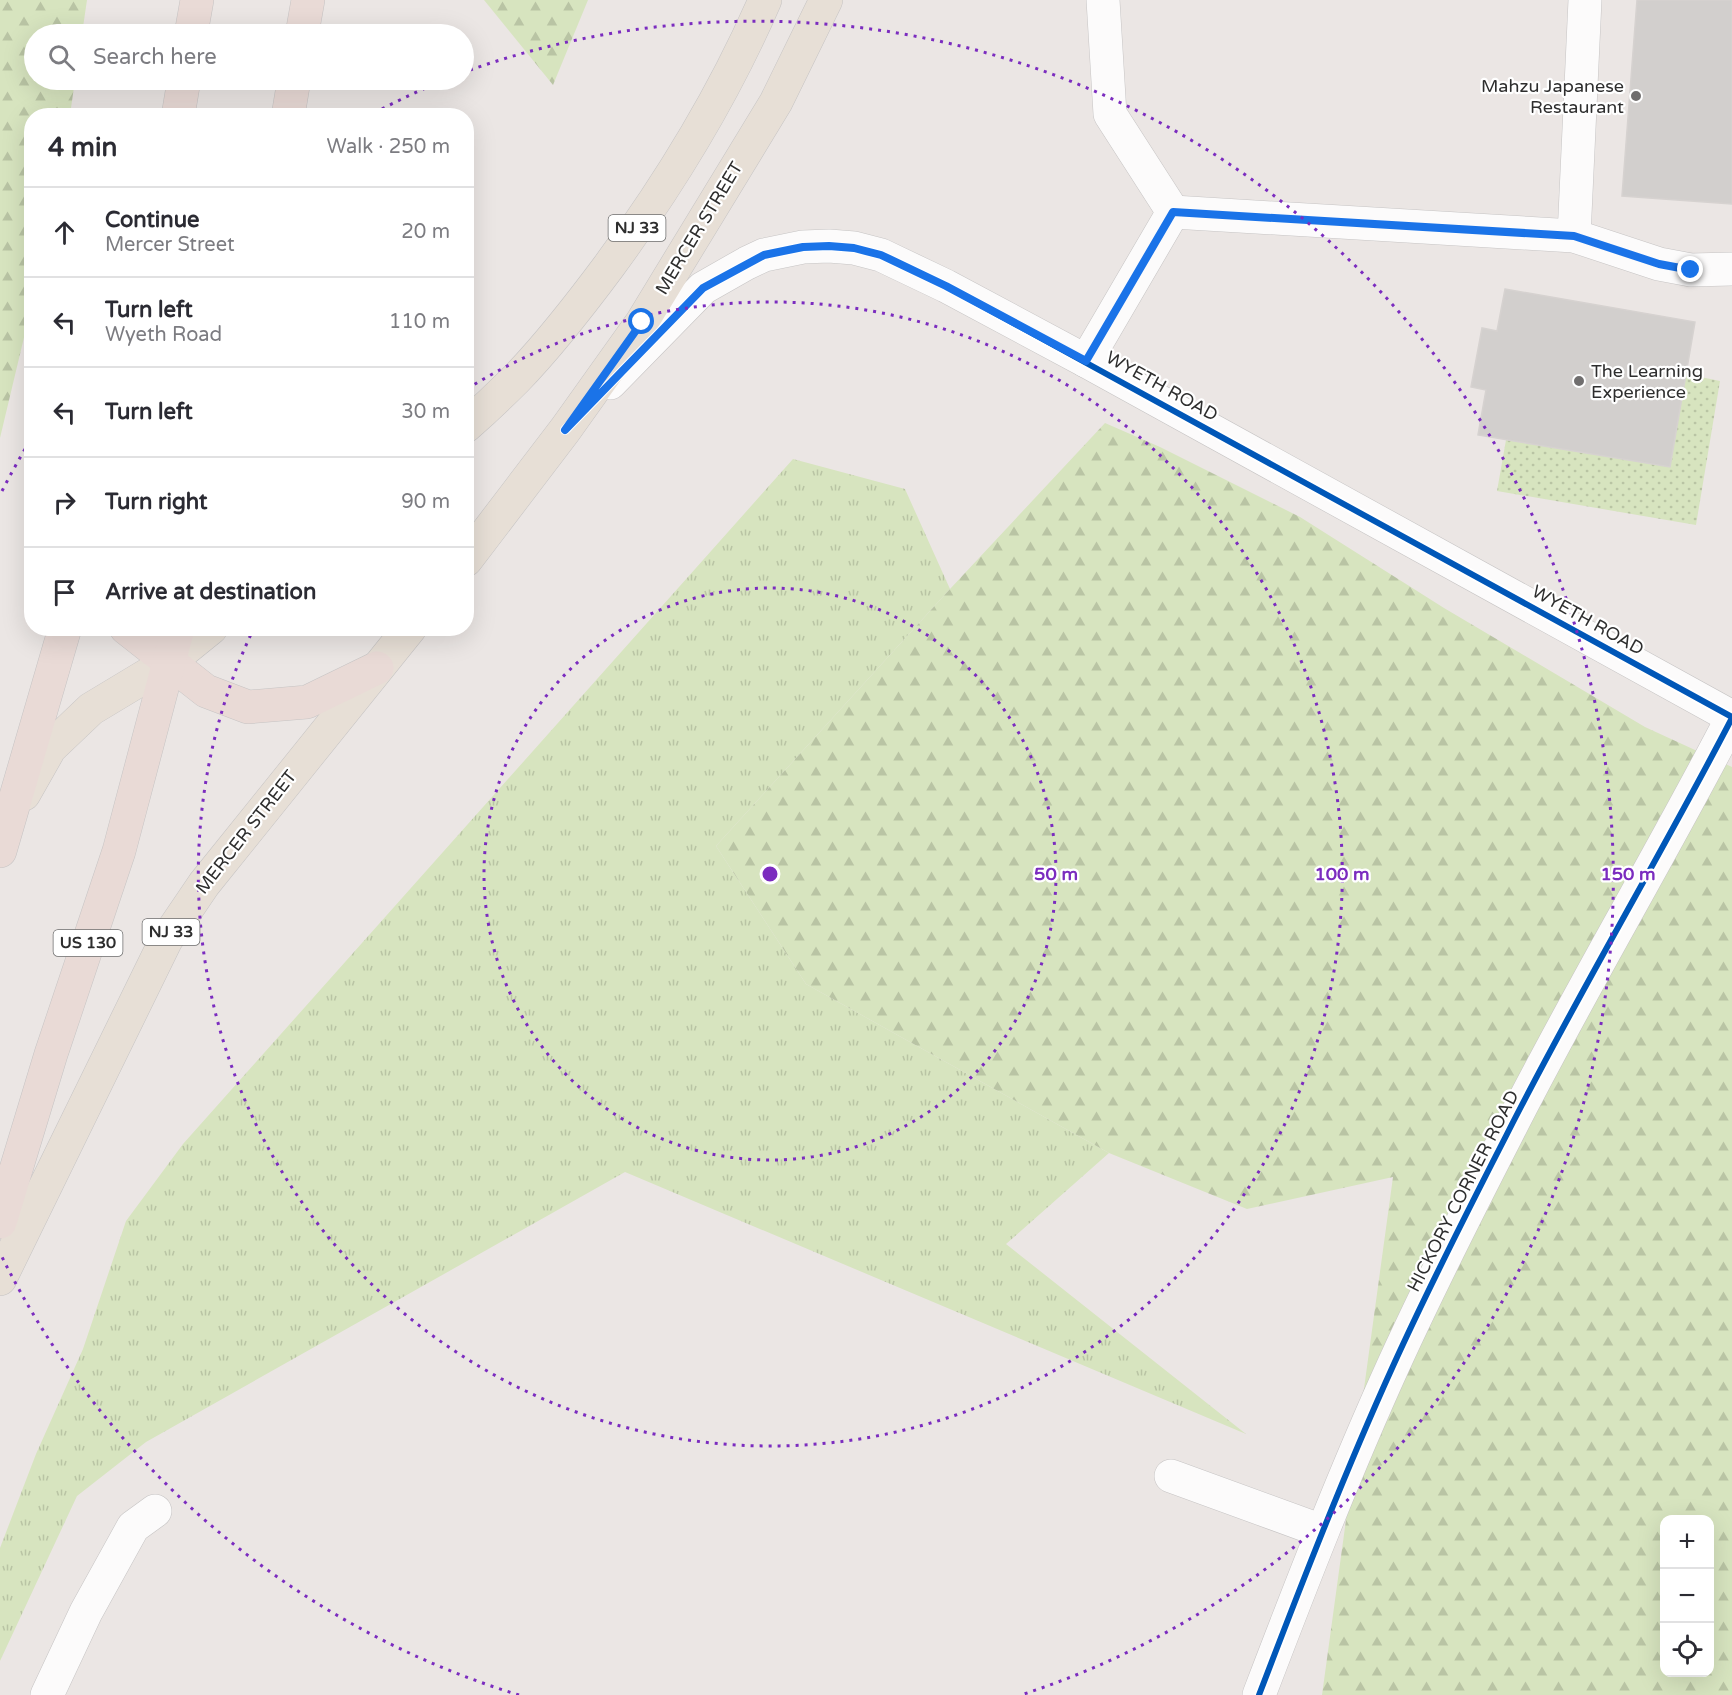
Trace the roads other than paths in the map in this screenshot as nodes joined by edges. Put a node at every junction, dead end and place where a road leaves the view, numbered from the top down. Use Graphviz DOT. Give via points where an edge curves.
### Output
graph roads {
  1 [pos="197,0"];
  2 [pos="308,0"];
  3 [pos="765,0"];
  4 [pos="826,0"];
  5 [pos="1103,0"];
  6 [pos="1585,0"];
  7 [pos="193,24"];
  8 [pos="304,24"];
  9 [pos="182,90"];
  10 [pos="292,90"];
  11 [pos="179,108"];
  12 [pos="289,108"];
  13 [pos="1173,212"];
  14 [pos="1574,236"];
  15 [pos="1732,269"];
  16 [pos="1086,361"];
  17 [pos="474,418"];
  18 [pos="565,430"];
  19 [pos="474,549"];
  20 [pos="63,636"];
  21 [pos="136,636"];
  22 [pos="176,636"];
  23 [pos="201,636"];
  24 [pos="403,636"];
  25 [pos="169,662"];
  26 [pos="377,668"];
  27 [pos="1732,718"];
  28 [pos="4,836"];
  29 [pos="0,1222"];
  30 [pos="0,1279"];
  31 [pos="1171,1476"];
  32 [pos="155,1511"];
  33 [pos="1322,1531"];
  34 [pos="47,1695"];
  35 [pos="1259,1695"];
  1 -- 7 [label="highway"];
  2 -- 8 [label="highway"];
  3 -- 17 [label="main road, NJ 33" via="743,51 697,136 645,217 574,313 516,379"];
  4 -- 18 [label="main road, MERCER STREET / NJ 33" via="776,102 642,322"];
  5 -- 13 [label="street" via="1110,114"];
  6 -- 14 [label="street"];
  9 -- 11 [label="highway"];
  10 -- 12 [label="highway"];
  13 -- 14 [label="street"];
  13 -- 16 [label="street"];
  14 -- 15 [label="street" via="1659,264 1691,270"];
  16 -- 18 [label="street, WYETH ROAD" via="881,255 854,248 803,247 764,255 703,288"];
  16 -- 27 [label="street, WYETH ROAD"];
  18 -- 19 [label="main road, MERCER STREET / NJ 33"];
  20 -- 28 [label="highway"];
  21 -- 25 [label="highway"];
  22 -- 25 [label="highway, US 130"];
  23 -- 25 [label="main road"];
  24 -- 26 [label="main road, MERCER STREET / NJ 33"];
  25 -- 26 [label="highway" via="206,691 248,707 307,702"];
  25 -- 28 [label="main road" via="91,710 50,748"];
  25 -- 29 [label="highway, US 130" via="118,851"];
  26 -- 30 [label="main road, MERCER STREET / NJ 33" via="204,884 166,940"];
  27 -- 33 [label="street, HICKORY CORNER ROAD" via="1491,1164 1393,1366"];
  31 -- 33 [label="street"];
  32 -- 34 [label="street" via="133,1527 86,1612"];
  33 -- 35 [label="street, HICKORY CORNER ROAD"];
}
